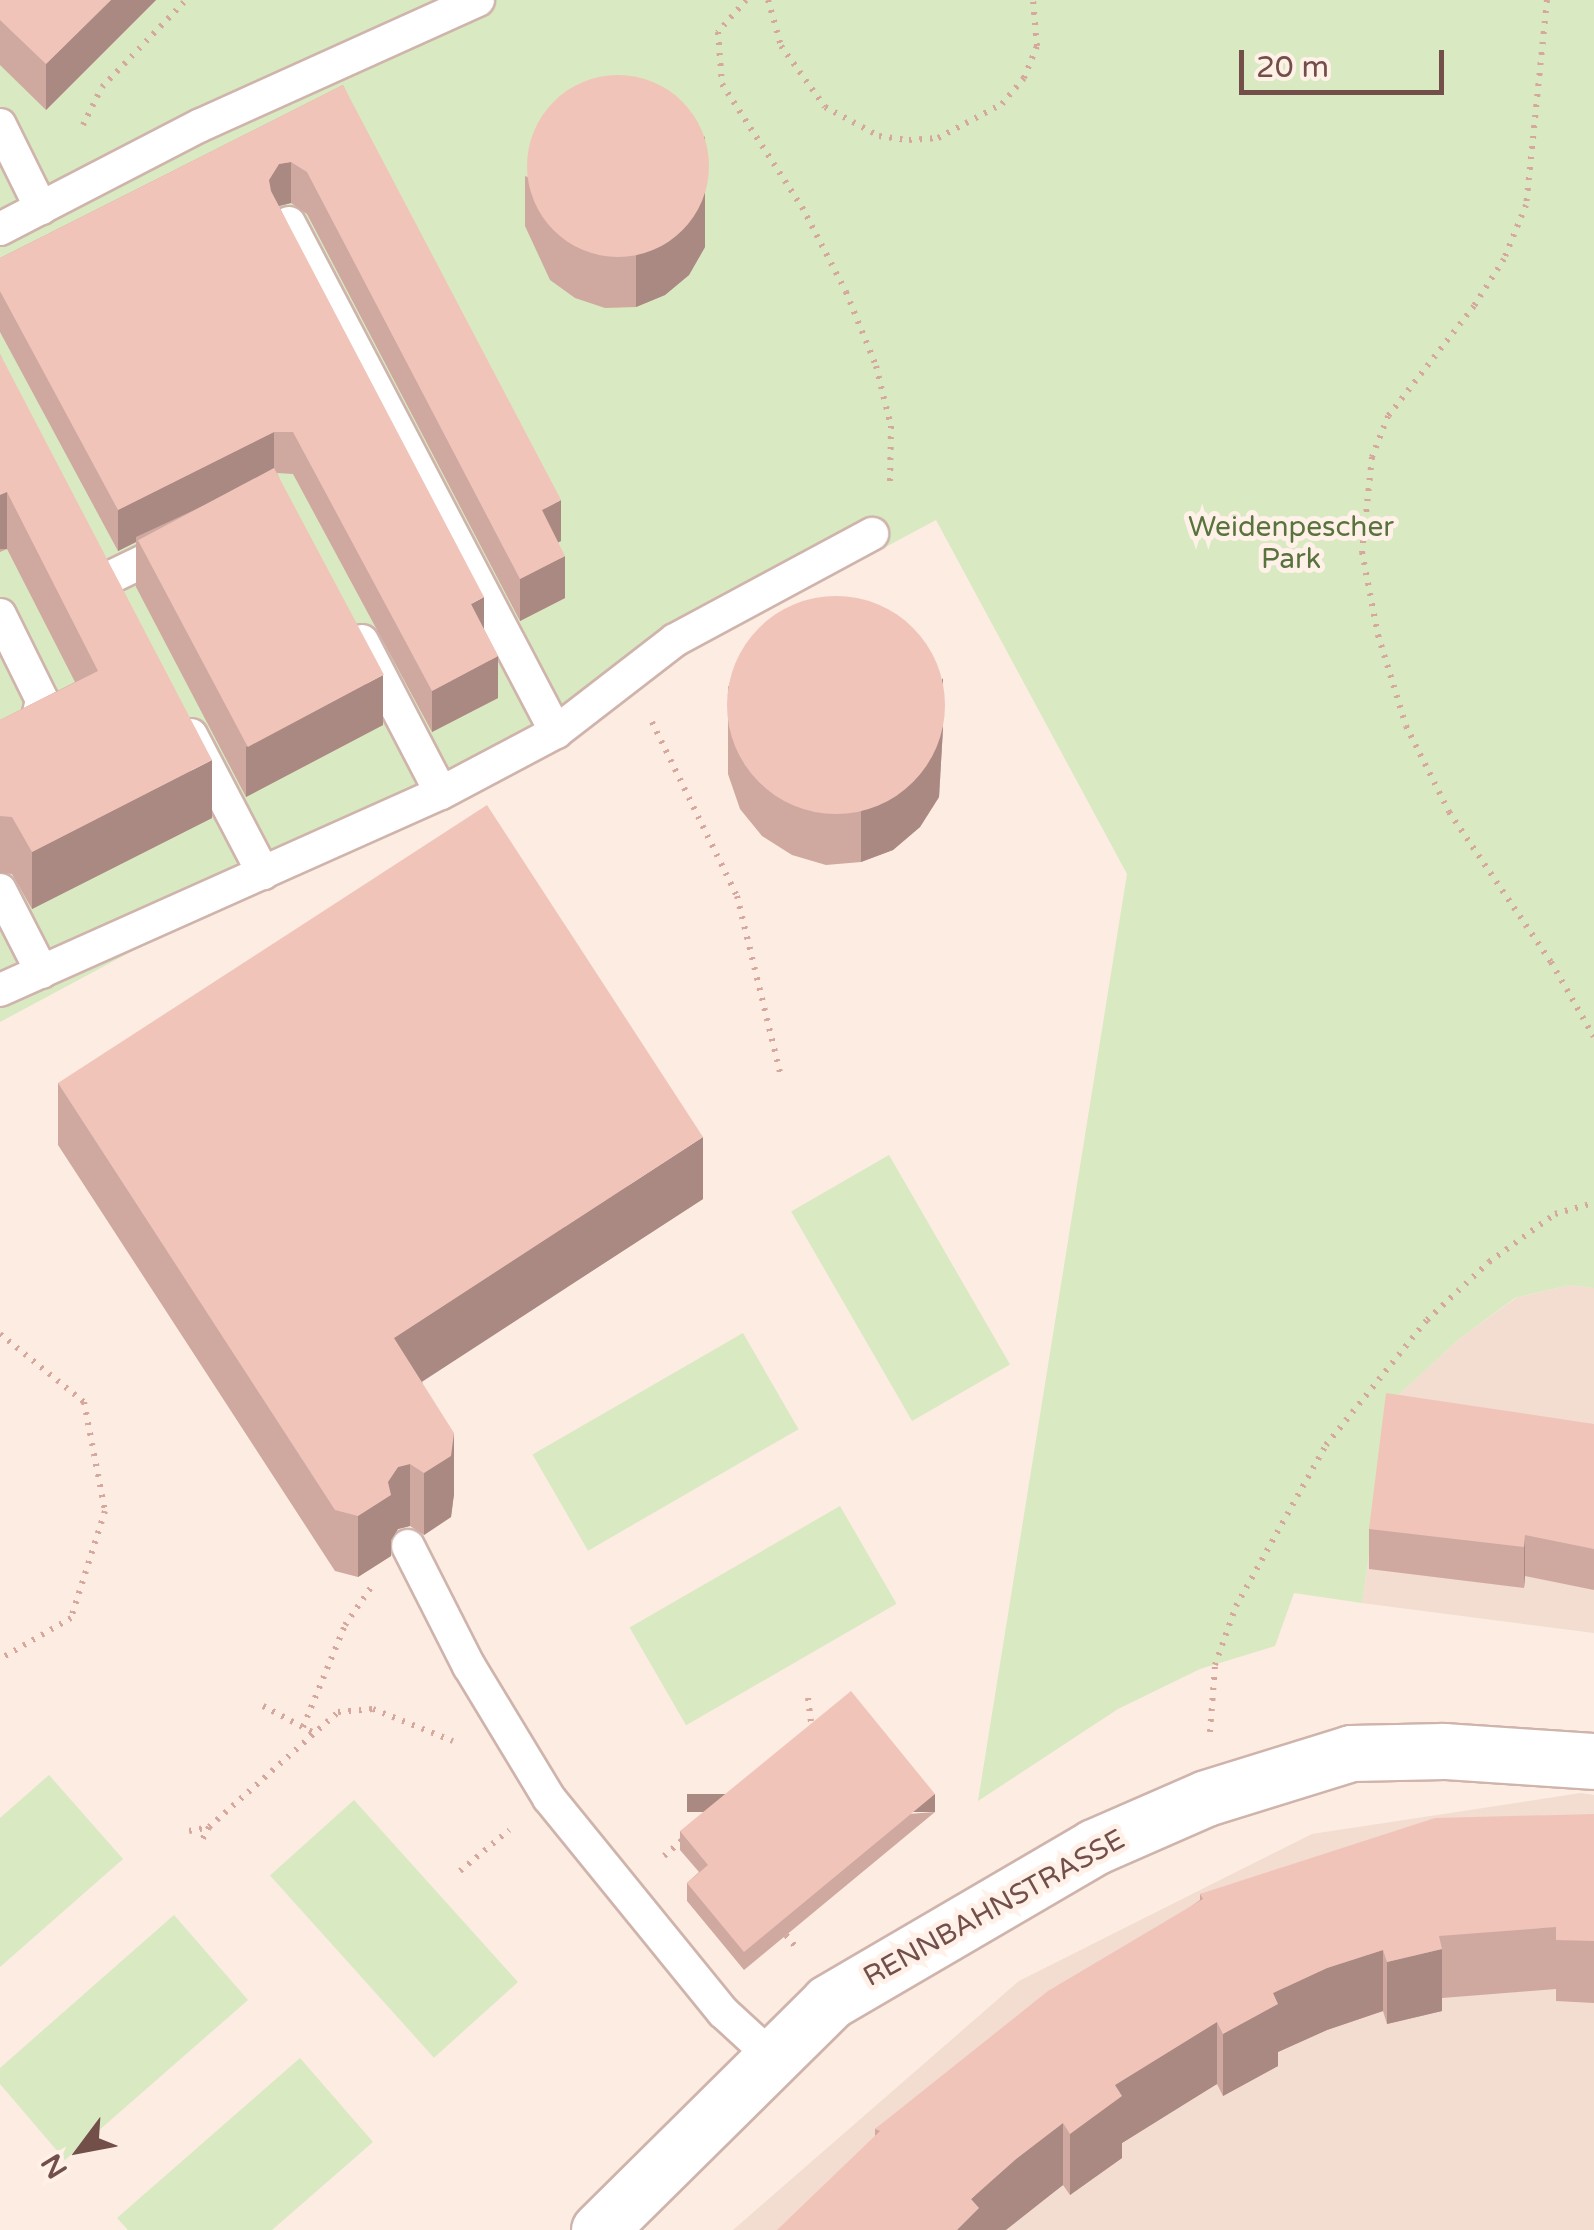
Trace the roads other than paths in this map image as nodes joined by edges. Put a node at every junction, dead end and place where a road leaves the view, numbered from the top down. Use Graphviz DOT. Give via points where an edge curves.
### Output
graph roads {
  1 [pos="478,0"];
  2 [pos="0,125"];
  3 [pos="41,208"];
  4 [pos="289,223"];
  5 [pos="0,229"];
  6 [pos="872,534"];
  7 [pos="196,535"];
  8 [pos="91,544"];
  9 [pos="110,578"];
  10 [pos="345,608"];
  11 [pos="128,613"];
  12 [pos="0,615"];
  13 [pos="173,700"];
  14 [pos="556,732"];
  15 [pos="0,760"];
  16 [pos="441,792"];
  17 [pos="263,874"];
  18 [pos="0,890"];
  19 [pos="42,972"];
  20 [pos="0,990"];
  21 [pos="411,1552"];
  22 [pos="1594,1761"];
  23 [pos="774,2058"];
  24 [pos="599,2230"];
  1 -- 3 [label="lane" via="201,125"];
  2 -- 3 [label="lane"];
  3 -- 5 [label="lane"];
  4 -- 14 [label="lane"];
  6 -- 14 [label="lane" via="675,640"];
  7 -- 9 [label="lane"];
  8 -- 9 [label="lane"];
  9 -- 11 [label="lane"];
  10 -- 16 [label="lane"];
  12 -- 15 [label="lane" via="42,700 32,743"];
  13 -- 17 [label="lane"];
  14 -- 16 [label="lane"];
  16 -- 17 [label="lane"];
  17 -- 19 [label="lane"];
  18 -- 19 [label="lane"];
  19 -- 20 [label="lane"];
  21 -- 23 [label="lane" via="532,1772 723,2012"];
  22 -- 23 [label="street, RENNBAHNSTRASSE" via="1444,1751 1350,1754 1206,1798 1094,1847 852,1988"];
  23 -- 24 [label="street, RENNBAHNSTRASSE"];
}
